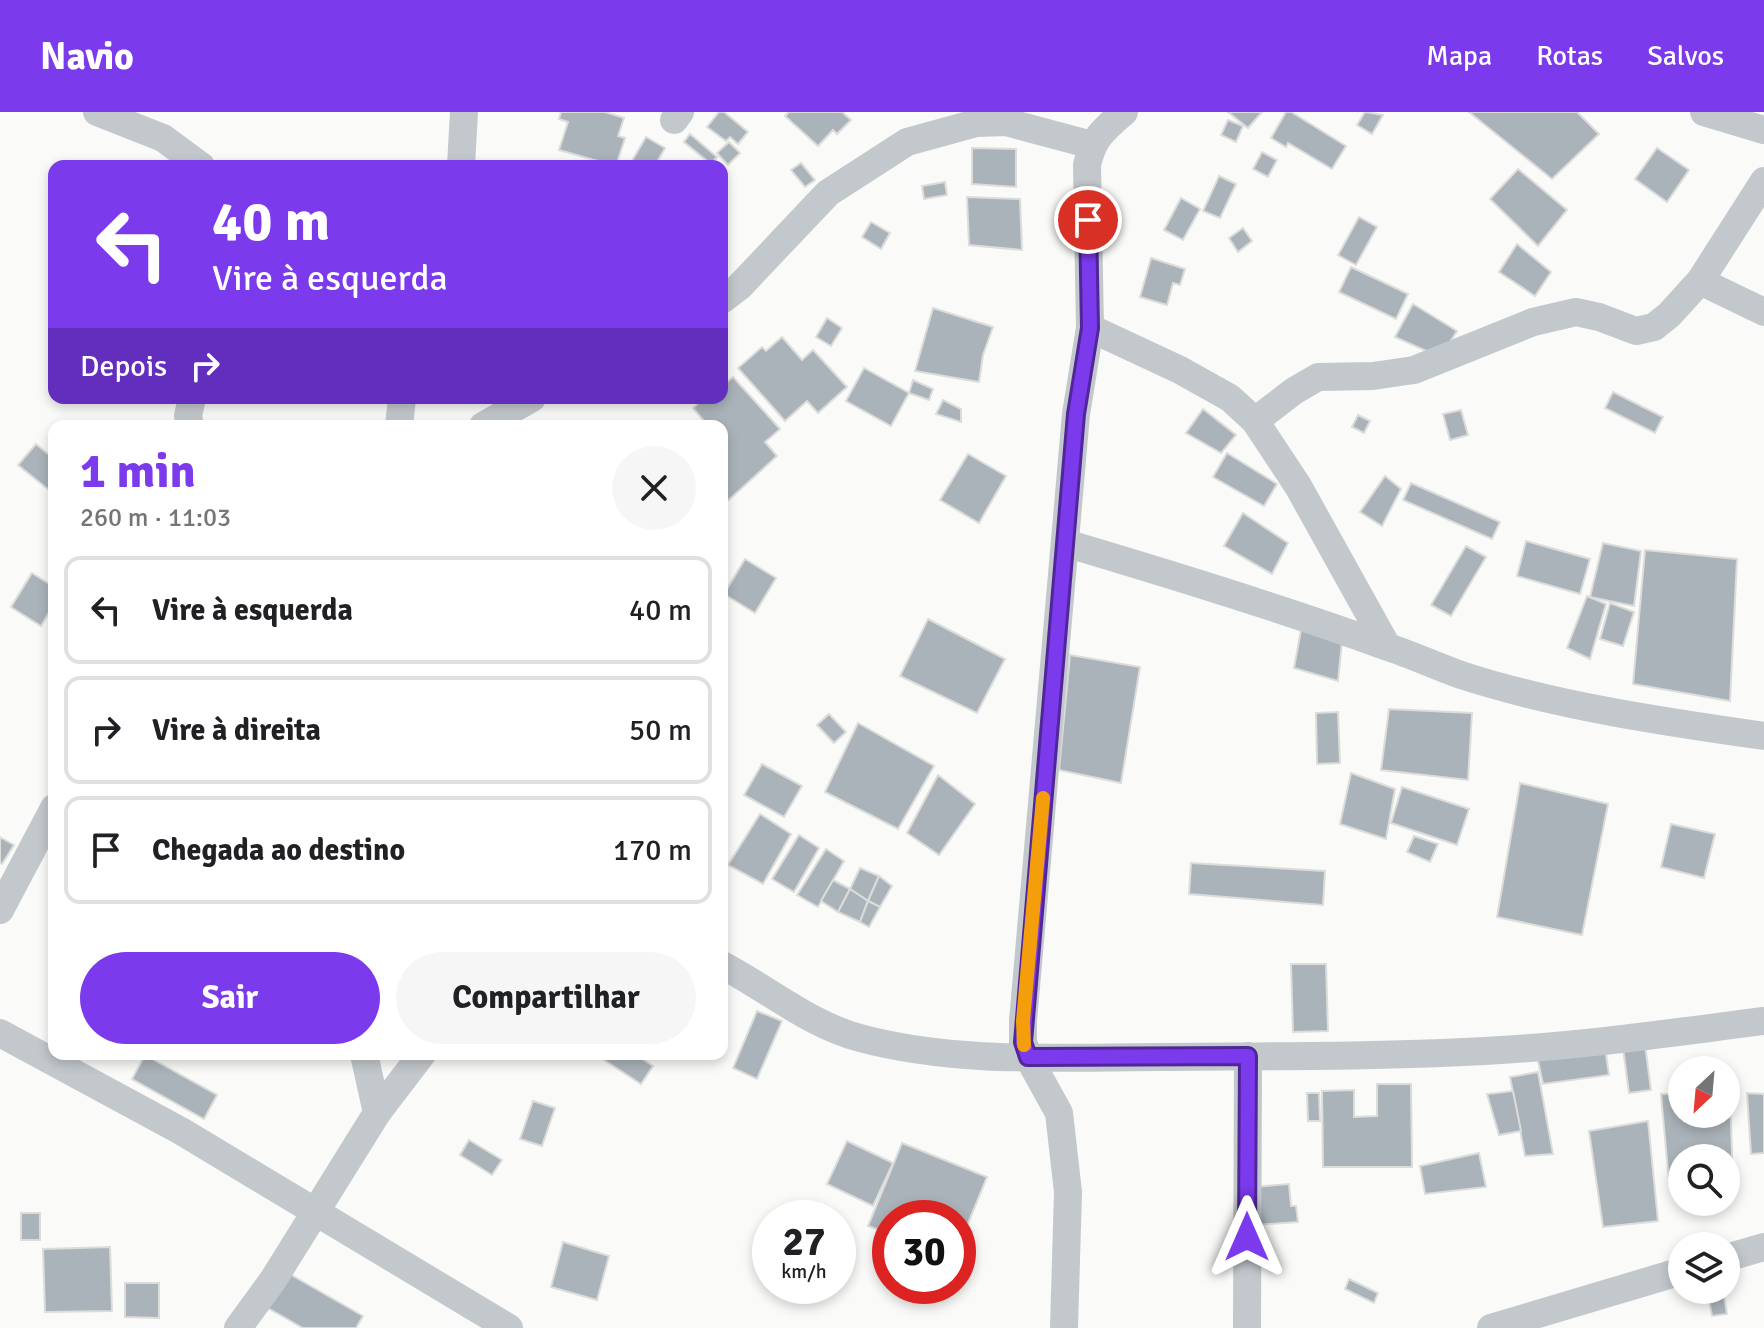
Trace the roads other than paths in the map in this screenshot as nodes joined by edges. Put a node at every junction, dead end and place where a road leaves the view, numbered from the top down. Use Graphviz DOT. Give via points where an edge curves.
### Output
graph roads {
  1 [pos="97,112"];
  2 [pos="464,112"];
  3 [pos="1124,112"];
  4 [pos="1704,112"];
  5 [pos="1003,117"];
  6 [pos="1764,130"];
  7 [pos="1092,145"];
  8 [pos="193,160"];
  9 [pos="461,160"];
  10 [pos="1764,181"];
  11 [pos="1700,281"];
  12 [pos="728,295"];
  13 [pos="1764,312"];
  14 [pos="1090,328"];
  15 [pos="522,404"];
  16 [pos="494,420"];
  17 [pos="1255,421"];
  18 [pos="1065,543"];
  19 [pos="1387,646"];
  20 [pos="1764,736"];
  21 [pos="48,819"];
  22 [pos="0,910"];
  23 [pos="728,969"];
  24 [pos="1764,1021"];
  25 [pos="8,1045"];
  26 [pos="1248,1056"];
  27 [pos="1028,1057"];
  28 [pos="365,1060"];
  29 [pos="417,1060"];
  30 [pos="377,1113"];
  31 [pos="317,1211"];
  32 [pos="1764,1247"];
  33 [pos="1740,1254"];
  34 [pos="1668,1275"];
  35 [pos="238,1328"];
  36 [pos="509,1328"];
  37 [pos="1064,1328"];
  38 [pos="1247,1328"];
  39 [pos="1491,1328"];
  1 -- 8 [label="street" via="163,138"];
  2 -- 9 [label="street"];
  3 -- 7 [label="street"];
  4 -- 6 [label="street"];
  5 -- 7 [label="street"];
  5 -- 12 [label="street" via="907,142 828,193"];
  7 -- 14 [label="street" via="1087,165"];
  10 -- 11 [label="street"];
  11 -- 13 [label="street"];
  11 -- 17 [label="street" via="1654,327 1636,331 1576,312 1533,322 1414,370 1318,377"];
  14 -- 17 [label="street" via="1230,398"];
  14 -- 18 [label="street"];
  15 -- 16 [label="street"];
  17 -- 19 [label="street" via="1298,486"];
  18 -- 19 [label="street"];
  18 -- 27 [label="street" via="1023,1021"];
  19 -- 20 [label="street" via="1462,675 1537,695"];
  21 -- 22 [label="street"];
  23 -- 27 [label="street" via="820,1023 857,1037 948,1052"];
  24 -- 26 [label="street" via="1499,1050"];
  25 -- 31 [label="street" via="181,1131"];
  26 -- 27 [label="street"];
  26 -- 38 [label="street"];
  27 -- 37 [label="street" via="1059,1113 1068,1192"];
  28 -- 30 [label="street"];
  29 -- 30 [label="street"];
  30 -- 31 [label="street"];
  31 -- 35 [label="street"];
  31 -- 36 [label="street"];
  32 -- 33 [label="street"];
  34 -- 39 [label="street"];
}
